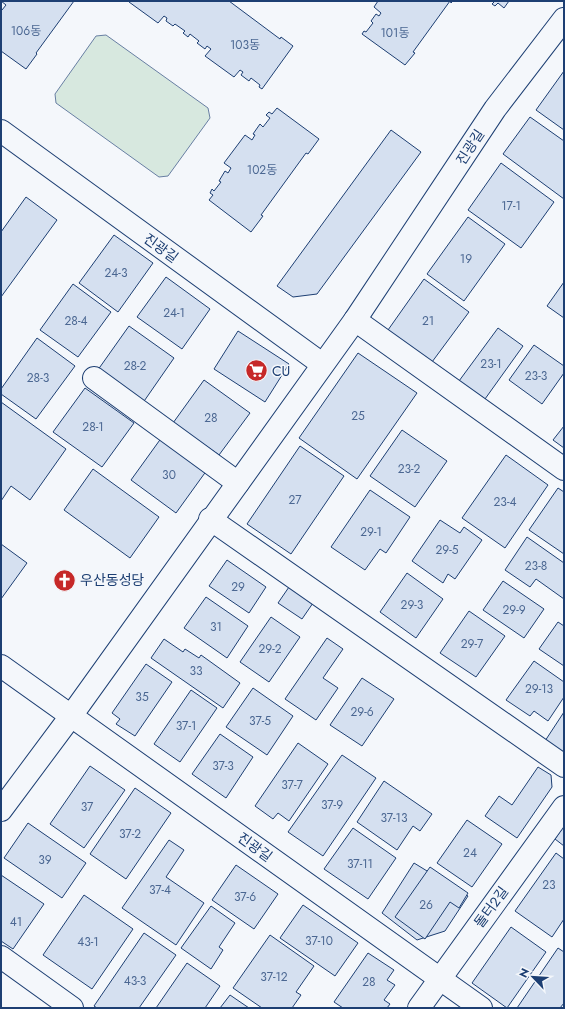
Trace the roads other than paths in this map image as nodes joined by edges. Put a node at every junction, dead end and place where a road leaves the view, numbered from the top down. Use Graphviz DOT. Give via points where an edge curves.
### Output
graph roads {
  1 [pos="564,19"];
  2 [pos="1,131"];
  3 [pos="355,320"];
  4 [pos="322,364"];
  5 [pos="94,378"];
  6 [pos="564,469"];
  7 [pos="238,483"];
  8 [pos="210,520"];
  9 [pos="1,666"];
  10 [pos="70,716"];
  11 [pos="564,766"];
  12 [pos="564,807"];
  13 [pos="1,810"];
  14 [pos="1,958"];
  15 [pos="439,979"];
  16 [pos="72,1008"];
  17 [pos="419,1008"];
  18 [pos="481,1008"];
  1 -- 3 [label="street, 진광길" via="494,109"];
  2 -- 4 [label="street, 진광길"];
  3 -- 4 [label="street, 진광길"];
  3 -- 6 [label="street"];
  4 -- 7 [label="street, 진광길"];
  5 -- 7 [label="street"];
  7 -- 8 [label="street, 진광길"];
  8 -- 10 [label="street, 진광길"];
  8 -- 11 [label="street"];
  9 -- 10 [label="street, 진광길"];
  10 -- 13 [label="street, 진광길"];
  10 -- 15 [label="street, 진광길"];
  12 -- 15 [label="street, 돌터2길"];
  14 -- 16 [label="street"];
  15 -- 17 [label="street, 돌터2길"];
  15 -- 18 [label="street, 진광길"];
}
